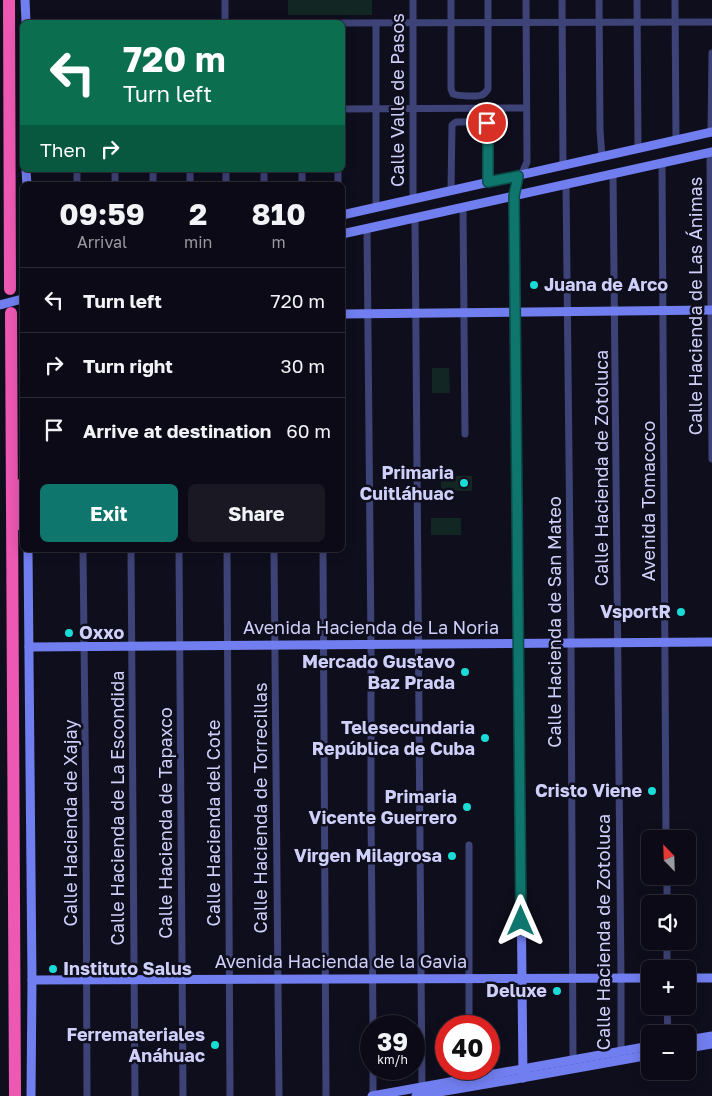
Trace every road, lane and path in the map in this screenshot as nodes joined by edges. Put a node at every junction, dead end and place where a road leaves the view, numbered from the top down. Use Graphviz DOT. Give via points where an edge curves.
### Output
graph roads {
  1 [pos="9,0"];
  2 [pos="25,0"];
  3 [pos="225,0"];
  4 [pos="412,0"];
  5 [pos="451,0"];
  6 [pos="488,0"];
  7 [pos="526,0"];
  8 [pos="562,0"];
  9 [pos="600,0"];
  10 [pos="637,0"];
  11 [pos="675,0"];
  12 [pos="26,20"];
  13 [pos="225,20"];
  14 [pos="488,22"];
  15 [pos="526,22"];
  16 [pos="563,22"];
  17 [pos="600,22"];
  18 [pos="637,22"];
  19 [pos="675,22"];
  20 [pos="712,22"];
  21 [pos="345,23"];
  22 [pos="376,23"];
  23 [pos="413,23"];
  24 [pos="450,23"];
  25 [pos="712,53"];
  26 [pos="526,108"];
  27 [pos="345,109"];
  28 [pos="377,109"];
  29 [pos="413,109"];
  30 [pos="712,133"];
  31 [pos="676,141"];
  32 [pos="638,149"];
  33 [pos="711,152"];
  34 [pos="602,157"];
  35 [pos="662,163"];
  36 [pos="563,166"];
  37 [pos="614,174"];
  38 [pos="518,176"];
  39 [pos="488,182"];
  40 [pos="566,184"];
  41 [pos="451,191"];
  42 [pos="514,196"];
  43 [pos="414,199"];
  44 [pos="463,207"];
  45 [pos="376,208"];
  46 [pos="345,214"];
  47 [pos="415,218"];
  48 [pos="367,229"];
  49 [pos="345,233"];
  50 [pos="10,289"];
  51 [pos="20,300"];
  52 [pos="0,305"];
  53 [pos="712,310"];
  54 [pos="616,311"];
  55 [pos="663,311"];
  56 [pos="516,312"];
  57 [pos="567,312"];
  58 [pos="11,313"];
  59 [pos="416,313"];
  60 [pos="464,313"];
  61 [pos="345,314"];
  62 [pos="368,314"];
  63 [pos="465,434"];
  64 [pos="712,459"];
  65 [pos="20,519"];
  66 [pos="28,552"];
  67 [pos="83,552"];
  68 [pos="131,552"];
  69 [pos="179,552"];
  70 [pos="227,552"];
  71 [pos="274,552"];
  72 [pos="323,552"];
  73 [pos="13,561"];
  74 [pos="712,642"];
  75 [pos="571,643"];
  76 [pos="618,643"];
  77 [pos="665,643"];
  78 [pos="371,644"];
  79 [pos="418,644"];
  80 [pos="518,644"];
  81 [pos="227,645"];
  82 [pos="275,645"];
  83 [pos="323,645"];
  84 [pos="29,646"];
  85 [pos="84,646"];
  86 [pos="132,646"];
  87 [pos="180,646"];
  88 [pos="666,830"];
  89 [pos="468,845"];
  90 [pos="421,978"];
  91 [pos="469,978"];
  92 [pos="522,978"];
  93 [pos="572,978"];
  94 [pos="621,978"];
  95 [pos="641,978"];
  96 [pos="696,978"];
  97 [pos="712,978"];
  98 [pos="182,979"];
  99 [pos="229,979"];
  100 [pos="277,979"];
  101 [pos="326,979"];
  102 [pos="373,979"];
  103 [pos="32,980"];
  104 [pos="87,980"];
  105 [pos="134,980"];
  106 [pos="373,1015"];
  107 [pos="469,1015"];
  108 [pos="712,1036"];
  109 [pos="696,1039"];
  110 [pos="712,1044"];
  111 [pos="696,1047"];
  112 [pos="641,1048"];
  113 [pos="621,1051"];
  114 [pos="641,1057"];
  115 [pos="573,1059"];
  116 [pos="618,1061"];
  117 [pos="500,1074"];
  118 [pos="523,1074"];
  119 [pos="373,1080"];
  120 [pos="454,1080"];
  121 [pos="420,1093"];
  122 [pos="15,1096"];
  123 [pos="31,1096"];
  124 [pos="87,1096"];
  125 [pos="135,1096"];
  126 [pos="183,1096"];
  127 [pos="230,1096"];
  128 [pos="279,1096"];
  129 [pos="326,1096"];
  130 [pos="372,1096"];
  1 -- 50 [label="highway"];
  2 -- 12 [label="street"];
  3 -- 13 [label="street"];
  4 -- 23 [label="street, Calle Valle de Pasos"];
  5 -- 24 [label="street"];
  6 -- 14 [label="street"];
  7 -- 15 [label="street"];
  8 -- 16 [label="street"];
  9 -- 17 [label="street"];
  10 -- 18 [label="street"];
  11 -- 19 [label="street"];
  14 -- 15 [label="street"];
  14 -- 24 [label="street"];
  14 -- 24 [label="street" via="488,89 480,95 453,94"];
  15 -- 16 [label="street"];
  15 -- 26 [label="street"];
  16 -- 17 [label="street"];
  16 -- 36 [label="street"];
  17 -- 18 [label="street"];
  17 -- 34 [label="street"];
  18 -- 19 [label="street"];
  18 -- 32 [label="street"];
  19 -- 20 [label="street"];
  19 -- 31 [label="street"];
  21 -- 22 [label="street"];
  22 -- 23 [label="street"];
  22 -- 28 [label="street"];
  23 -- 24 [label="street"];
  23 -- 29 [label="street, Calle Valle de Pasos"];
  25 -- 30 [label="street"];
  26 -- 29 [label="street"];
  26 -- 38 [label="street" via="526,162"];
  27 -- 28 [label="street"];
  28 -- 29 [label="street"];
  28 -- 45 [label="street"];
  29 -- 43 [label="street, Calle Valle de Pasos"];
  30 -- 31 [label="street"];
  31 -- 32 [label="street"];
  32 -- 34 [label="street"];
  33 -- 35 [label="street"];
  33 -- 53 [label="street, Calle Hacienda de Las Ánimas"];
  34 -- 36 [label="street"];
  35 -- 37 [label="street"];
  35 -- 55 [label="street, Avenida Tomacoco"];
  36 -- 38 [label="street"];
  37 -- 40 [label="street"];
  37 -- 54 [label="street, Calle Hacienda de Zotoluca"];
  38 -- 39 [label="street"];
  38 -- 42 [label="street"];
  39 -- 41 [label="street"];
  39 -- 41 [label="street" via="487,123 456,122 453,124"];
  40 -- 42 [label="street"];
  40 -- 57 [label="street, Calle Hacienda de San Mateo"];
  41 -- 43 [label="street"];
  42 -- 44 [label="street"];
  42 -- 56 [label="street"];
  43 -- 45 [label="street"];
  44 -- 47 [label="street"];
  44 -- 60 [label="street"];
  45 -- 46 [label="street"];
  47 -- 48 [label="street"];
  47 -- 59 [label="street"];
  48 -- 49 [label="street"];
  48 -- 62 [label="street"];
  51 -- 52 [label="street, bridge"];
  53 -- 55 [label="street"];
  53 -- 64 [label="street, Calle Hacienda de Las Ánimas"];
  54 -- 55 [label="street"];
  54 -- 57 [label="street"];
  54 -- 76 [label="street, Calle Hacienda de Zotoluca"];
  55 -- 77 [label="street, Avenida Tomacoco"];
  56 -- 57 [label="street"];
  56 -- 60 [label="street"];
  56 -- 80 [label="street"];
  57 -- 75 [label="street, Calle Hacienda de San Mateo"];
  58 -- 73 [label="highway"];
  59 -- 60 [label="street"];
  59 -- 62 [label="street"];
  59 -- 79 [label="street"];
  60 -- 63 [label="street"];
  61 -- 62 [label="street"];
  62 -- 78 [label="street"];
  65 -- 73 [label="highway"];
  66 -- 84 [label="street"];
  67 -- 85 [label="street, Calle Hacienda de Xajay"];
  68 -- 86 [label="street, Calle Hacienda de La Escondida"];
  69 -- 87 [label="street, Calle Hacienda de Tapaxco"];
  70 -- 81 [label="street, Calle Hacienda del Cote"];
  71 -- 82 [label="street, Calle Hacienda de Torrecillas"];
  72 -- 83 [label="street"];
  73 -- 122 [label="highway"];
  74 -- 77 [label="street, Avenida Hacienda de La Noria"];
  75 -- 76 [label="street, Avenida Hacienda de La Noria"];
  75 -- 80 [label="street, Avenida Hacienda de La Noria"];
  75 -- 93 [label="street, Calle Hacienda de San Mateo"];
  76 -- 77 [label="street, Avenida Hacienda de La Noria"];
  76 -- 94 [label="street, Calle Hacienda de Zotoluca"];
  77 -- 88 [label="street, Avenida Tomacoco"];
  78 -- 79 [label="street, Avenida Hacienda de La Noria"];
  78 -- 83 [label="street, Avenida Hacienda de La Noria"];
  78 -- 102 [label="street"];
  79 -- 80 [label="street, Avenida Hacienda de La Noria"];
  79 -- 90 [label="street"];
  80 -- 92 [label="street"];
  81 -- 82 [label="street, Avenida Hacienda de La Noria"];
  81 -- 87 [label="street, Avenida Hacienda de La Noria"];
  81 -- 99 [label="street, Calle Hacienda del Cote"];
  82 -- 83 [label="street, Avenida Hacienda de La Noria"];
  82 -- 100 [label="street, Calle Hacienda de Torrecillas"];
  83 -- 101 [label="street"];
  84 -- 85 [label="street, Avenida Hacienda de La Noria"];
  84 -- 103 [label="street"];
  85 -- 86 [label="street, Avenida Hacienda de La Noria"];
  85 -- 104 [label="street, Calle Hacienda de Xajay"];
  86 -- 87 [label="street, Avenida Hacienda de La Noria"];
  86 -- 105 [label="street, Calle Hacienda de La Escondida"];
  87 -- 98 [label="street, Calle Hacienda de Tapaxco"];
  89 -- 91 [label="street"];
  90 -- 91 [label="street, Avenida Hacienda de la Gavia"];
  90 -- 102 [label="street, Avenida Hacienda de la Gavia"];
  90 -- 121 [label="street"];
  91 -- 92 [label="street, Avenida Hacienda de la Gavia"];
  91 -- 107 [label="street"];
  92 -- 93 [label="street, Avenida Hacienda de la Gavia"];
  92 -- 118 [label="street"];
  93 -- 94 [label="street, Avenida Hacienda de la Gavia"];
  93 -- 115 [label="street, Calle Hacienda de San Mateo"];
  94 -- 95 [label="street, Avenida Hacienda de la Gavia"];
  94 -- 113 [label="street, Calle Hacienda de Zotoluca"];
  96 -- 97 [label="street"];
  98 -- 99 [label="street, Avenida Hacienda de la Gavia"];
  98 -- 105 [label="street, Avenida Hacienda de la Gavia"];
  98 -- 126 [label="street, Calle Hacienda de Tapaxco"];
  99 -- 100 [label="street, Avenida Hacienda de la Gavia"];
  99 -- 127 [label="street, Calle Hacienda del Cote"];
  100 -- 101 [label="street, Avenida Hacienda de la Gavia"];
  100 -- 128 [label="street, Calle Hacienda de Torrecillas"];
  101 -- 102 [label="street, Avenida Hacienda de la Gavia"];
  101 -- 129 [label="street"];
  102 -- 106 [label="street"];
  103 -- 104 [label="street, Avenida Hacienda de la Gavia"];
  103 -- 123 [label="street"];
  104 -- 105 [label="street, Avenida Hacienda de la Gavia"];
  104 -- 124 [label="street, Calle Hacienda de Xajay"];
  105 -- 125 [label="street, Calle Hacienda de La Escondida"];
  108 -- 109 [label="street"];
  110 -- 111 [label="street"];
  112 -- 113 [label="street"];
  113 -- 115 [label="street"];
  113 -- 116 [label="street, Calle Hacienda de Zotoluca"];
  114 -- 116 [label="street"];
  115 -- 118 [label="street"];
  116 -- 118 [label="street"];
  117 -- 118 [label="street"];
  118 -- 121 [label="street"];
  119 -- 130 [label="street"];
  120 -- 121 [label="street"];
  121 -- 130 [label="street"];
}
